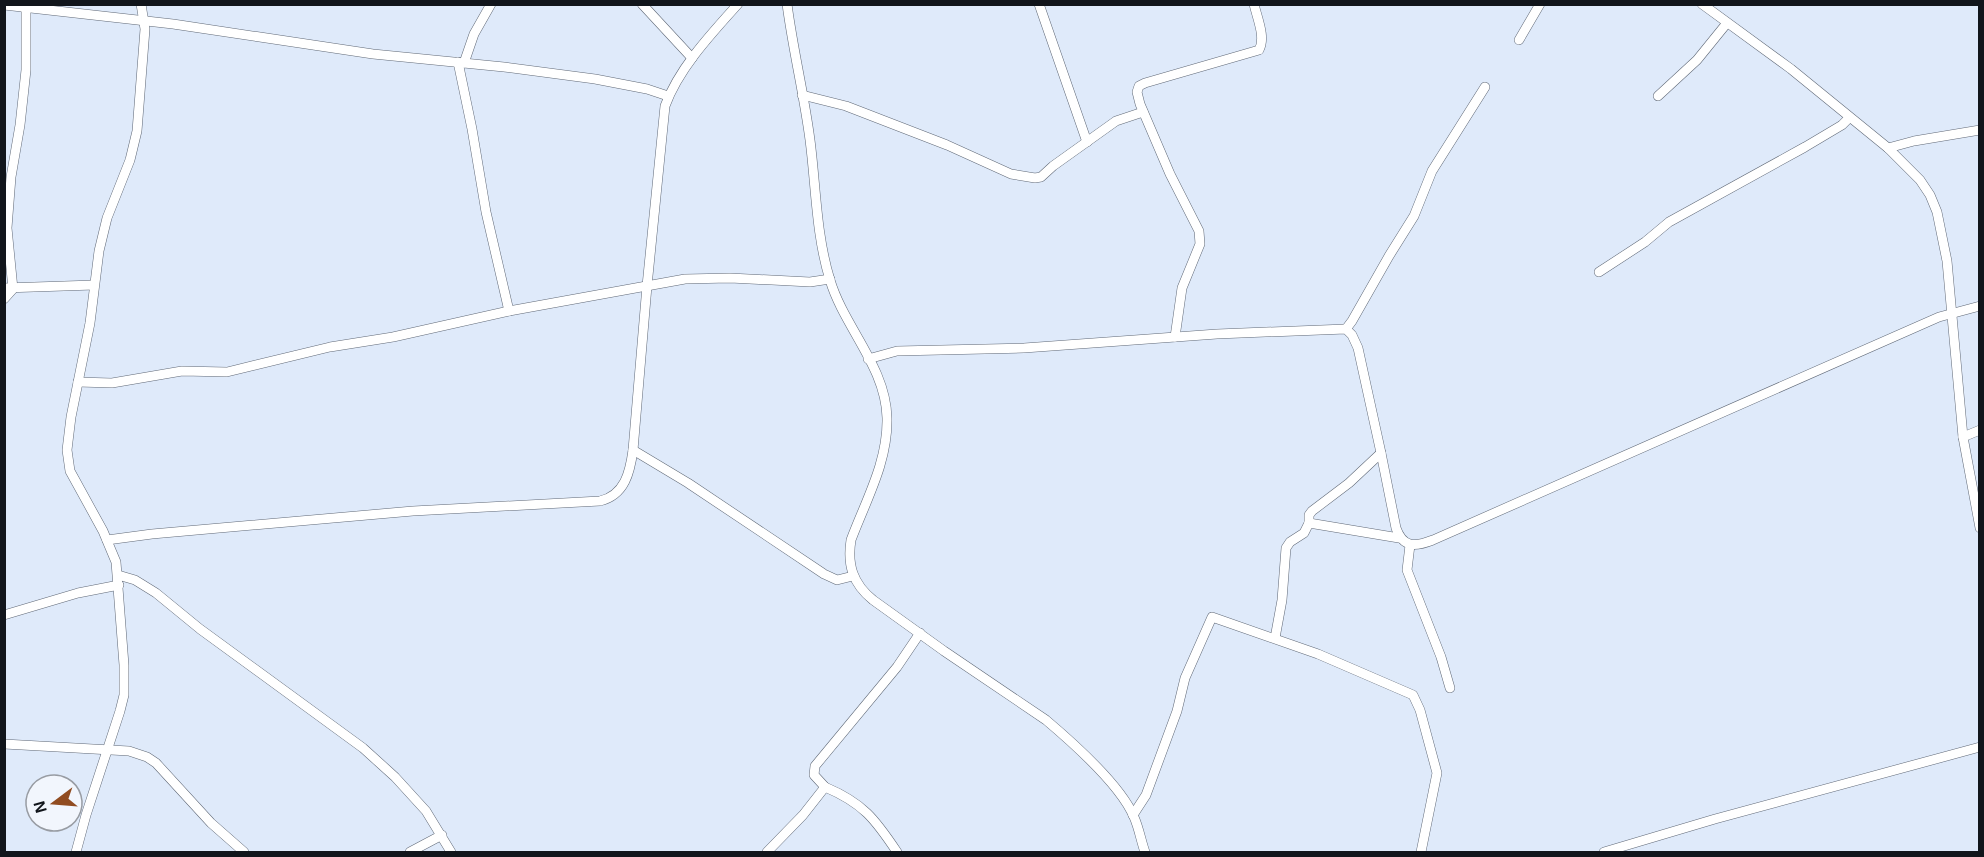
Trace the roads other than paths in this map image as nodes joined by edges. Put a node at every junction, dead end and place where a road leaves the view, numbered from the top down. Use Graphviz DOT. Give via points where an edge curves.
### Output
graph roads {
  1 [pos="141,4"];
  2 [pos="491,4"];
  3 [pos="642,4"];
  4 [pos="738,4"];
  5 [pos="788,4"];
  6 [pos="1039,4"];
  7 [pos="1254,4"];
  8 [pos="1540,4"];
  9 [pos="4,5"];
  10 [pos="1706,6"];
  11 [pos="26,8"];
  12 [pos="144,20"];
  13 [pos="1727,23"];
  14 [pos="1519,40"];
  15 [pos="692,58"];
  16 [pos="461,62"];
  17 [pos="1485,87"];
  18 [pos="802,95"];
  19 [pos="668,96"];
  20 [pos="1658,96"];
  21 [pos="1143,112"];
  22 [pos="1849,118"];
  23 [pos="1980,130"];
  24 [pos="1087,142"];
  25 [pos="1888,147"];
  26 [pos="1599,272"];
  27 [pos="830,279"];
  28 [pos="94,285"];
  29 [pos="647,286"];
  30 [pos="9,288"];
  31 [pos="4,299"];
  32 [pos="1980,306"];
  33 [pos="509,311"];
  34 [pos="1952,313"];
  35 [pos="1346,329"];
  36 [pos="1174,337"];
  37 [pos="868,359"];
  38 [pos="78,382"];
  39 [pos="1980,430"];
  40 [pos="1963,437"];
  41 [pos="633,450"];
  42 [pos="1382,453"];
  43 [pos="1309,523"];
  44 [pos="1980,528"];
  45 [pos="1399,537"];
  46 [pos="107,540"];
  47 [pos="1410,545"];
  48 [pos="853,576"];
  49 [pos="118,580"];
  50 [pos="4,615"];
  51 [pos="920,633"];
  52 [pos="1275,638"];
  53 [pos="1450,688"];
  54 [pos="4,744"];
  55 [pos="1980,747"];
  56 [pos="109,750"];
  57 [pos="825,787"];
  58 [pos="1133,815"];
  59 [pos="442,835"];
  60 [pos="76,852"];
  61 [pos="244,852"];
  62 [pos="410,852"];
  63 [pos="451,852"];
  64 [pos="767,852"];
  65 [pos="897,852"];
  66 [pos="1145,852"];
  67 [pos="1421,852"];
  68 [pos="1604,852"];
  1 -- 12 [label="street"];
  2 -- 16 [label="street"];
  3 -- 15 [label="street"];
  4 -- 15 [label="street"];
  5 -- 18 [label="street"];
  6 -- 24 [label="street"];
  7 -- 21 [label="street" via="1261,32 1260,48 1142,85 1137,96"];
  8 -- 14 [label="street"];
  9 -- 11 [label="street"];
  10 -- 13 [label="street"];
  11 -- 12 [label="street"];
  11 -- 30 [label="street" via="26,70 7,228"];
  12 -- 16 [label="street" via="355,52"];
  12 -- 28 [label="street" via="137,131 103,234"];
  13 -- 20 [label="street" via="1697,60"];
  13 -- 22 [label="street" via="1791,69"];
  15 -- 19 [label="street"];
  16 -- 19 [label="street" via="625,84"];
  16 -- 33 [label="street" via="486,212"];
  17 -- 35 [label="street" via="1438,160 1414,216"];
  18 -- 24 [label="street" via="858,111 1025,178 1041,177"];
  18 -- 27 [label="street"];
  19 -- 29 [label="street" via="662,119"];
  21 -- 24 [label="street" via="1116,121"];
  21 -- 36 [label="street" via="1200,238 1182,288"];
  22 -- 25 [label="street"];
  22 -- 26 [label="street" via="1805,147 1669,222"];
  23 -- 25 [label="street"];
  25 -- 34 [label="street" via="1920,180 1937,212"];
  27 -- 29 [label="street" via="810,282 709,278"];
  27 -- 37 [label="street"];
  28 -- 30 [label="street"];
  28 -- 38 [label="street"];
  29 -- 33 [label="street"];
  29 -- 41 [label="street"];
  30 -- 31 [label="street"];
  32 -- 34 [label="street"];
  33 -- 38 [label="street" via="393,338 322,348 227,372 182,371 112,383"];
  34 -- 40 [label="street"];
  34 -- 47 [label="street" via="1433,540"];
  35 -- 36 [label="street"];
  35 -- 42 [label="street" via="1358,348"];
  36 -- 37 [label="street" via="897,351"];
  37 -- 48 [label="street" via="886,404 887,431 883,459 851,540"];
  38 -- 46 [label="street" via="70,417 68,461"];
  39 -- 40 [label="street"];
  40 -- 44 [label="street"];
  41 -- 46 [label="street" via="631,469 623,485 600,501 434,509"];
  41 -- 48 [label="street" via="818,571 837,580"];
  42 -- 43 [label="street" via="1312,511"];
  42 -- 45 [label="street"];
  43 -- 45 [label="street"];
  43 -- 52 [label="street" via="1303,535 1286,548"];
  45 -- 47 [label="street"];
  46 -- 49 [label="street"];
  47 -- 53 [label="street" via="1407,570"];
  48 -- 51 [label="street" via="865,593"];
  49 -- 50 [label="street"];
  49 -- 56 [label="street" via="125,679"];
  49 -- 59 [label="street" via="135,580 156,593 363,748 418,802"];
  51 -- 57 [label="street" via="897,667 815,766 814,775"];
  51 -- 58 [label="street" via="1062,733 1102,774"];
  52 -- 58 [label="street" via="1212,617 1185,678 1174,721 1146,795"];
  52 -- 67 [label="street" via="1344,664 1414,697 1437,773"];
  54 -- 56 [label="street"];
  55 -- 68 [label="street"];
  56 -- 60 [label="street"];
  56 -- 61 [label="street" via="136,753 156,763 211,823"];
  57 -- 64 [label="street"];
  57 -- 65 [label="street" via="870,814"];
  58 -- 66 [label="street"];
  59 -- 62 [label="street"];
  59 -- 63 [label="street"];
}
